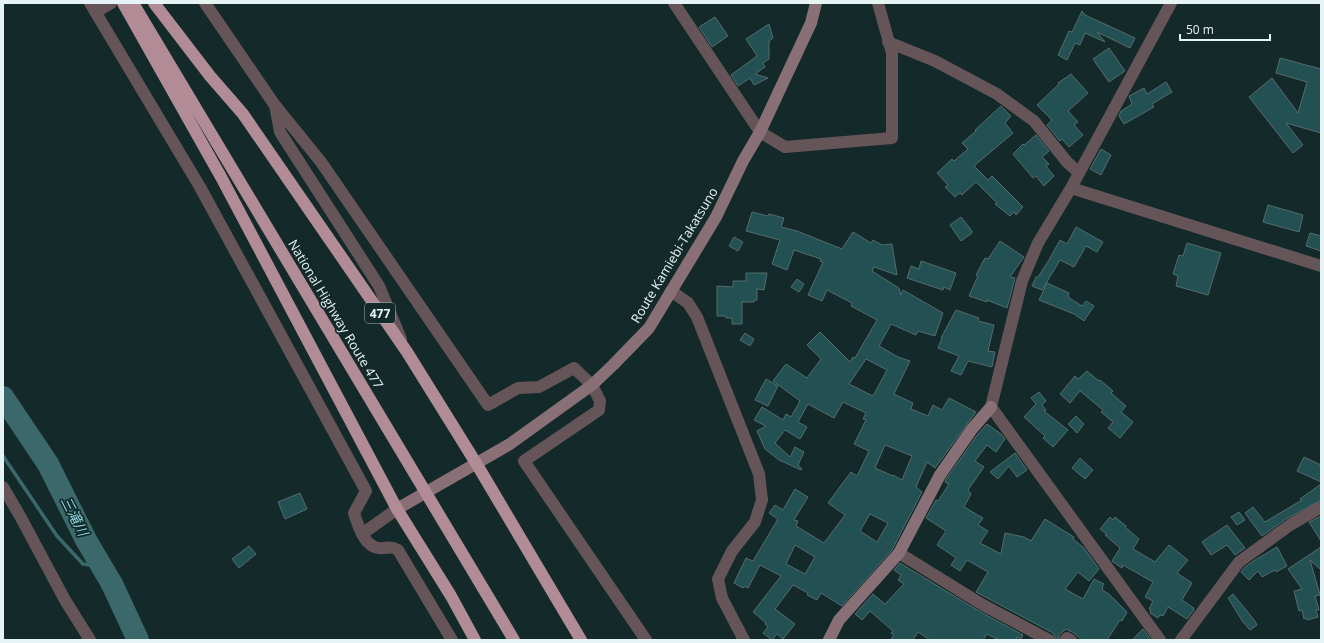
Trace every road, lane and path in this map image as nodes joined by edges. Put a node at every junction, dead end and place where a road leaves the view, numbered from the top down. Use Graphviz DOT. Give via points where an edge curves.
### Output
graph roads {
  1 [pos="111,3"];
  2 [pos="123,3"];
  3 [pos="133,3"];
  4 [pos="154,3"];
  5 [pos="205,3"];
  6 [pos="674,3"];
  7 [pos="816,3"];
  8 [pos="878,3"];
  9 [pos="1171,3"];
  10 [pos="93,8"];
  11 [pos="888,42"];
  12 [pos="274,104"];
  13 [pos="760,132"];
  14 [pos="1078,172"];
  15 [pos="1071,188"];
  16 [pos="1321,266"];
  17 [pos="671,291"];
  18 [pos="407,352"];
  19 [pos="592,385"];
  20 [pos="991,407"];
  21 [pos="476,463"];
  22 [pos="3,487"];
  23 [pos="1321,507"];
  24 [pos="398,509"];
  25 [pos="362,534"];
  26 [pos="899,553"];
  27 [pos="90,640"];
  28 [pos="452,640"];
  29 [pos="475,640"];
  30 [pos="514,640"];
  31 [pos="581,640"];
  32 [pos="646,640"];
  33 [pos="744,640"];
  34 [pos="829,640"];
  35 [pos="1049,640"];
  36 [pos="1065,640"];
  37 [pos="1070,640"];
  38 [pos="1160,640"];
  39 [pos="1180,640"];
  1 -- 10 [label="street"];
  2 -- 24 [label="highway" via="220,177"];
  3 -- 30 [label="highway, National Highway Route 477"];
  4 -- 18 [label="highway, 477" via="243,114"];
  5 -- 12 [label="street"];
  6 -- 13 [label="street"];
  7 -- 13 [label="main road, Route Kamiebi-Takatsuno" via="811,23"];
  8 -- 11 [label="street"];
  9 -- 14 [label="street"];
  10 -- 25 [label="street" via="200,187 366,491 354,513"];
  11 -- 13 [label="street" via="892,53 892,138 785,146"];
  11 -- 14 [label="street" via="935,61 998,94 1034,121"];
  12 -- 18 [label="street" via="280,132 379,286"];
  12 -- 19 [label="street" via="321,162 488,406 518,388 539,387 574,368"];
  13 -- 17 [label="main road, Route Kamiebi-Takatsuno" via="716,217"];
  14 -- 15 [label="street"];
  15 -- 16 [label="street"];
  15 -- 20 [label="street" via="1038,243 1022,281"];
  17 -- 19 [label="main road, Route Kamiebi-Takatsuno" via="649,328"];
  17 -- 33 [label="street" via="688,302 697,317 759,474 762,500 755,522 732,551 718,579 722,598"];
  18 -- 21 [label="highway, 477"];
  19 -- 21 [label="main road, Route Kamiebi-Takatsuno" via="510,444"];
  19 -- 32 [label="street" via="600,401 599,410 524,461"];
  20 -- 26 [label="main road" via="940,475"];
  20 -- 38 [label="street"];
  21 -- 24 [label="main road, Route Kamiebi-Takatsuno"];
  21 -- 31 [label="highway, 477"];
  22 -- 27 [label="street"];
  23 -- 39 [label="street" via="1290,525 1239,562"];
  24 -- 25 [label="street"];
  24 -- 29 [label="highway"];
  25 -- 28 [label="street" via="370,544 378,548 391,546 398,550"];
  26 -- 34 [label="main road" via="839,620"];
  26 -- 35 [label="street" via="983,605"];
  36 -- 37 [label="street"];
}
